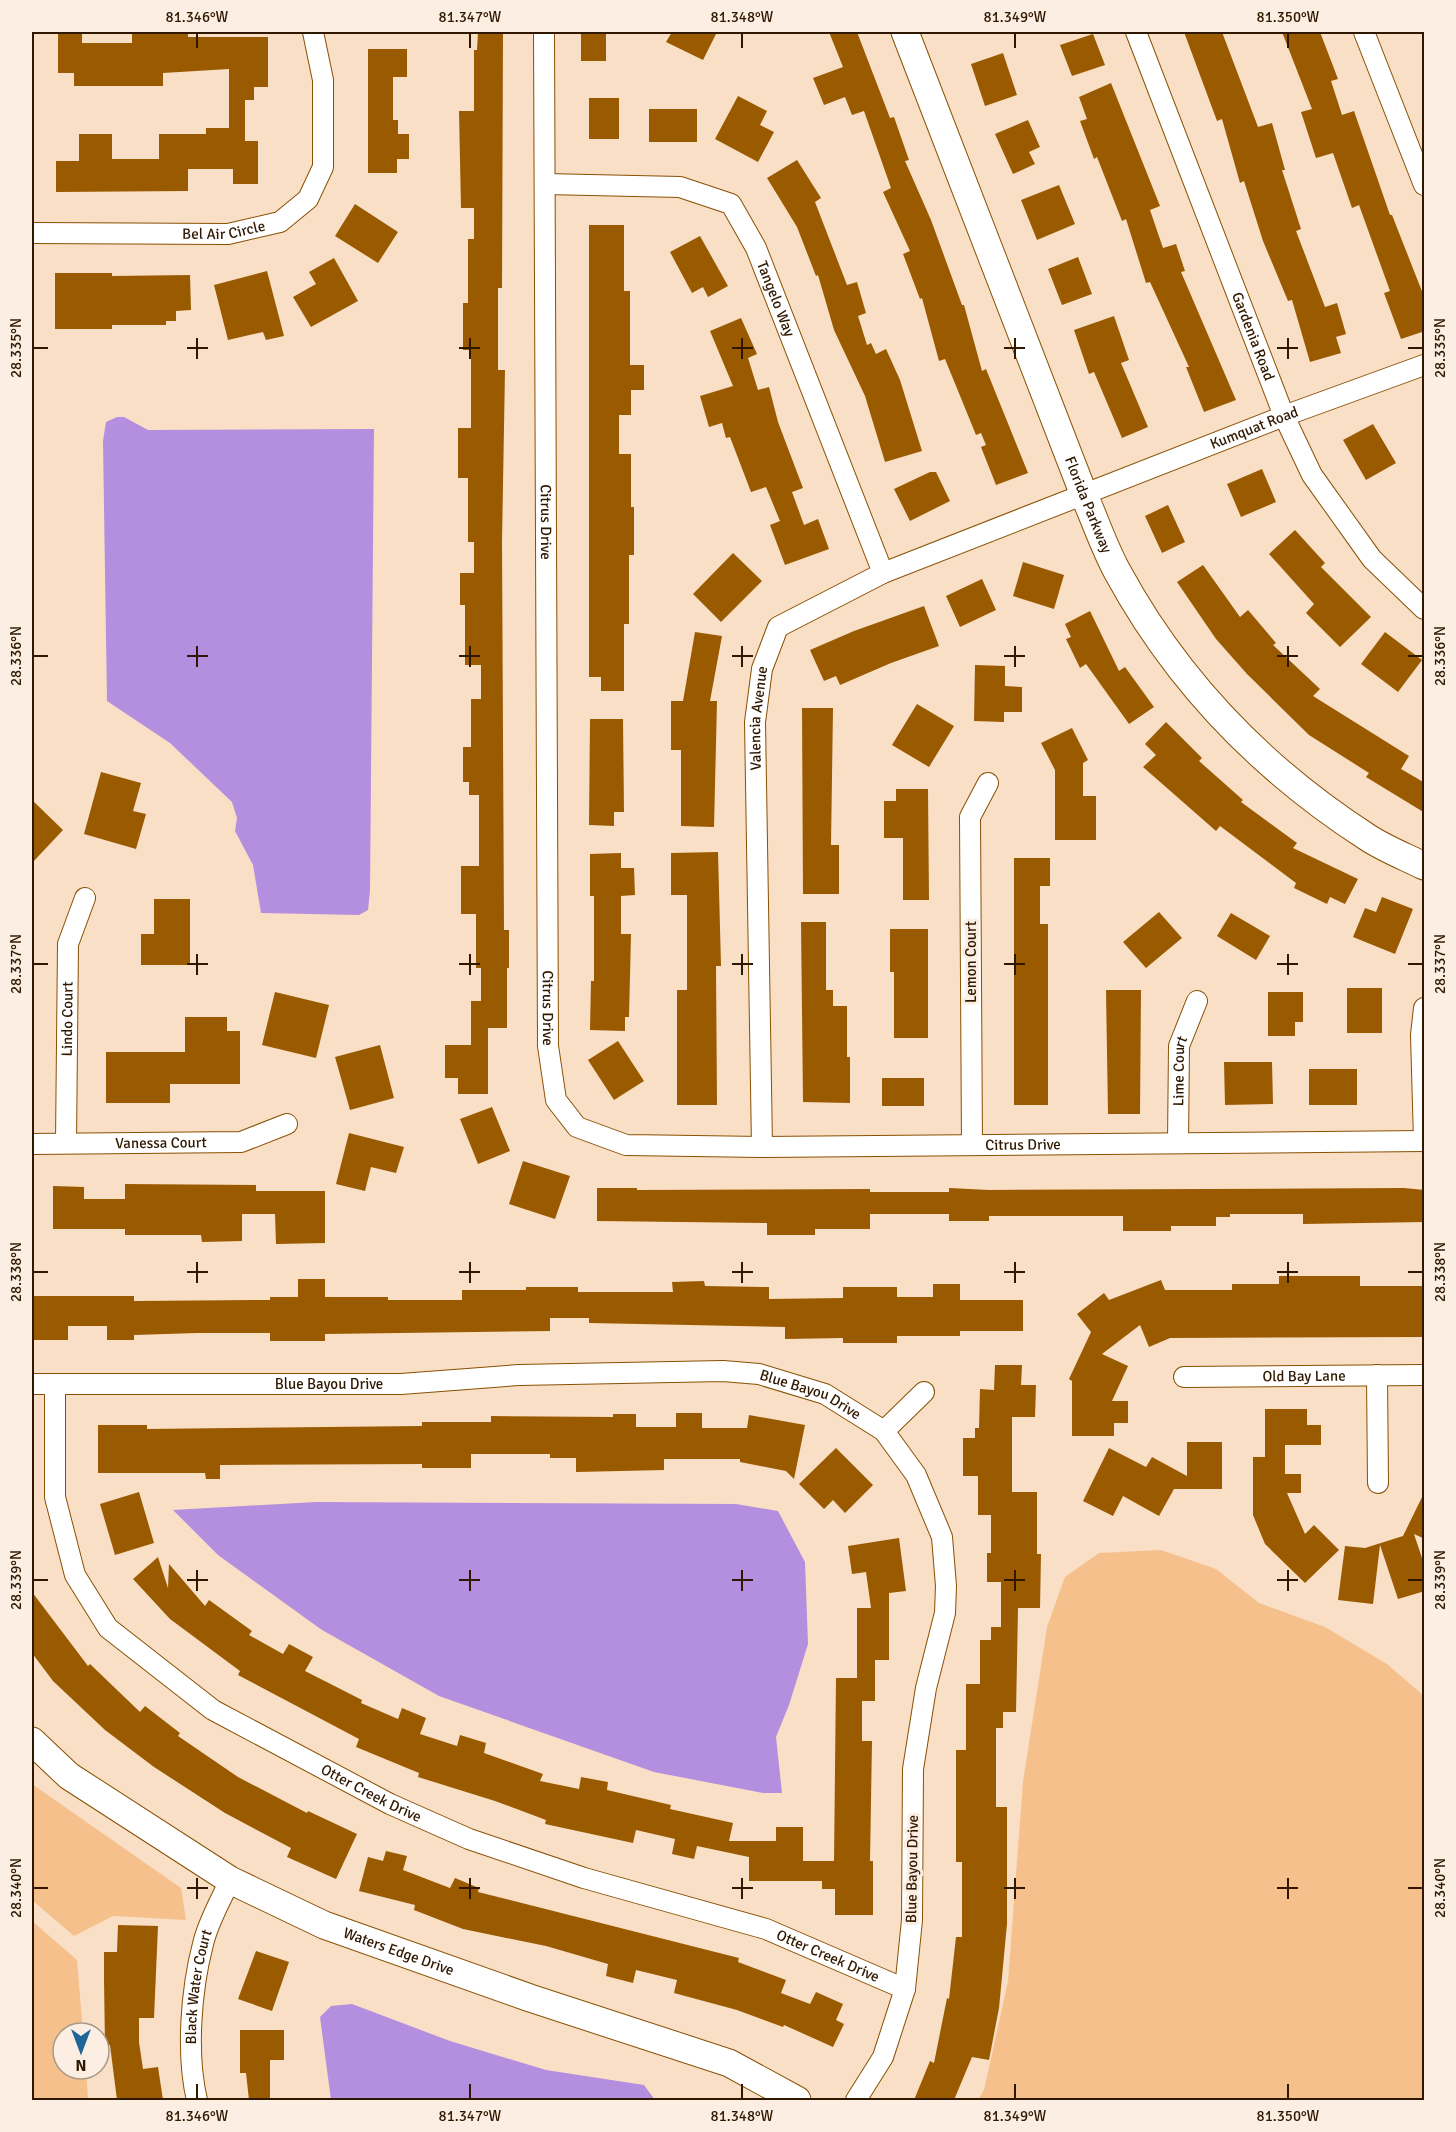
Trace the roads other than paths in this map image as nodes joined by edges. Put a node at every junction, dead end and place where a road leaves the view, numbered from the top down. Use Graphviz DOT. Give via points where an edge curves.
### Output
graph roads {
  1 [pos="313,32"];
  2 [pos="544,32"];
  3 [pos="905,32"];
  4 [pos="1136,32"];
  5 [pos="1364,32"];
  6 [pos="545,184"];
  7 [pos="1425,185"];
  8 [pos="32,233"];
  9 [pos="1425,365"];
  10 [pos="1284,416"];
  11 [pos="1084,495"];
  12 [pos="883,573"];
  13 [pos="1425,609"];
  14 [pos="988,783"];
  15 [pos="1425,866"];
  16 [pos="85,898"];
  17 [pos="1197,1001"];
  18 [pos="1425,1008"];
  19 [pos="287,1124"];
  20 [pos="1424,1141"];
  21 [pos="32,1143"];
  22 [pos="66,1143"];
  23 [pos="1178,1143"];
  24 [pos="972,1145"];
  25 [pos="762,1147"];
  26 [pos="1377,1375"];
  27 [pos="1425,1376"];
  28 [pos="1184,1377"];
  29 [pos="32,1384"];
  30 [pos="56,1384"];
  31 [pos="924,1392"];
  32 [pos="884,1431"];
  33 [pos="1378,1483"];
  34 [pos="32,1741"];
  35 [pos="230,1880"];
  36 [pos="905,1989"];
  37 [pos="196,2100"];
  38 [pos="797,2100"];
  39 [pos="856,2100"];
  1 -- 8 [label="street, Bel Air Circle" via="323,80 323,166 308,199 280,222 228,234"];
  2 -- 6 [label="street, Citrus Drive"];
  3 -- 11 [label="street, Florida Parkway"];
  4 -- 10 [label="street, Gardenia Road"];
  5 -- 7 [label="street"];
  6 -- 12 [label="street, Tangelo Way" via="680,187 731,204 756,249"];
  6 -- 25 [label="street, Citrus Drive" via="548,1046 556,1100 577,1127 626,1145"];
  9 -- 10 [label="street, Kumquat Road"];
  10 -- 11 [label="street, Kumquat Road"];
  10 -- 13 [label="street, Gardenia Road" via="1312,475 1372,559"];
  11 -- 12 [label="street, Valencia Avenue"];
  11 -- 15 [label="street, Florida Parkway" via="1116,570 1164,648 1215,710 1274,770 1369,838"];
  12 -- 25 [label="street, Valencia Avenue" via="778,627 762,669 755,722"];
  14 -- 24 [label="street, Lemon Court" via="970,817"];
  16 -- 22 [label="street, Lindo Court" via="68,944"];
  17 -- 23 [label="street, Lime Court" via="1179,1046"];
  18 -- 20 [label="street" via="1420,1035"];
  19 -- 22 [label="street, Vanessa Court" via="241,1142"];
  20 -- 23 [label="street, Citrus Drive"];
  21 -- 22 [label="street, Vanessa Court"];
  23 -- 24 [label="street, Citrus Drive"];
  24 -- 25 [label="street, Citrus Drive"];
  26 -- 27 [label="street, Old Bay Lane"];
  26 -- 28 [label="street, Old Bay Lane"];
  26 -- 33 [label="street"];
  29 -- 30 [label="street, Blue Bayou Drive"];
  30 -- 32 [label="street, Blue Bayou Drive" via="401,1384 519,1375 723,1371 759,1374 825,1394"];
  30 -- 36 [label="street, Otter Creek Drive" via="55,1497 75,1575 108,1628 213,1710 390,1804 469,1839 584,1878 766,1929"];
  31 -- 32 [label="street"];
  32 -- 36 [label="street, Blue Bayou Drive" via="916,1475 942,1537 946,1586 945,1613 926,1688 913,1769 912,1920"];
  34 -- 35 [label="street, Waters Edge Drive" via="69,1776"];
  35 -- 37 [label="street, Black Water Court" via="203,1942 192,2003"];
  35 -- 38 [label="street, Waters Edge Drive" via="324,1925 530,1998 729,2062"];
  36 -- 39 [label="street, Blue Bayou Drive" via="883,2057"];
}
